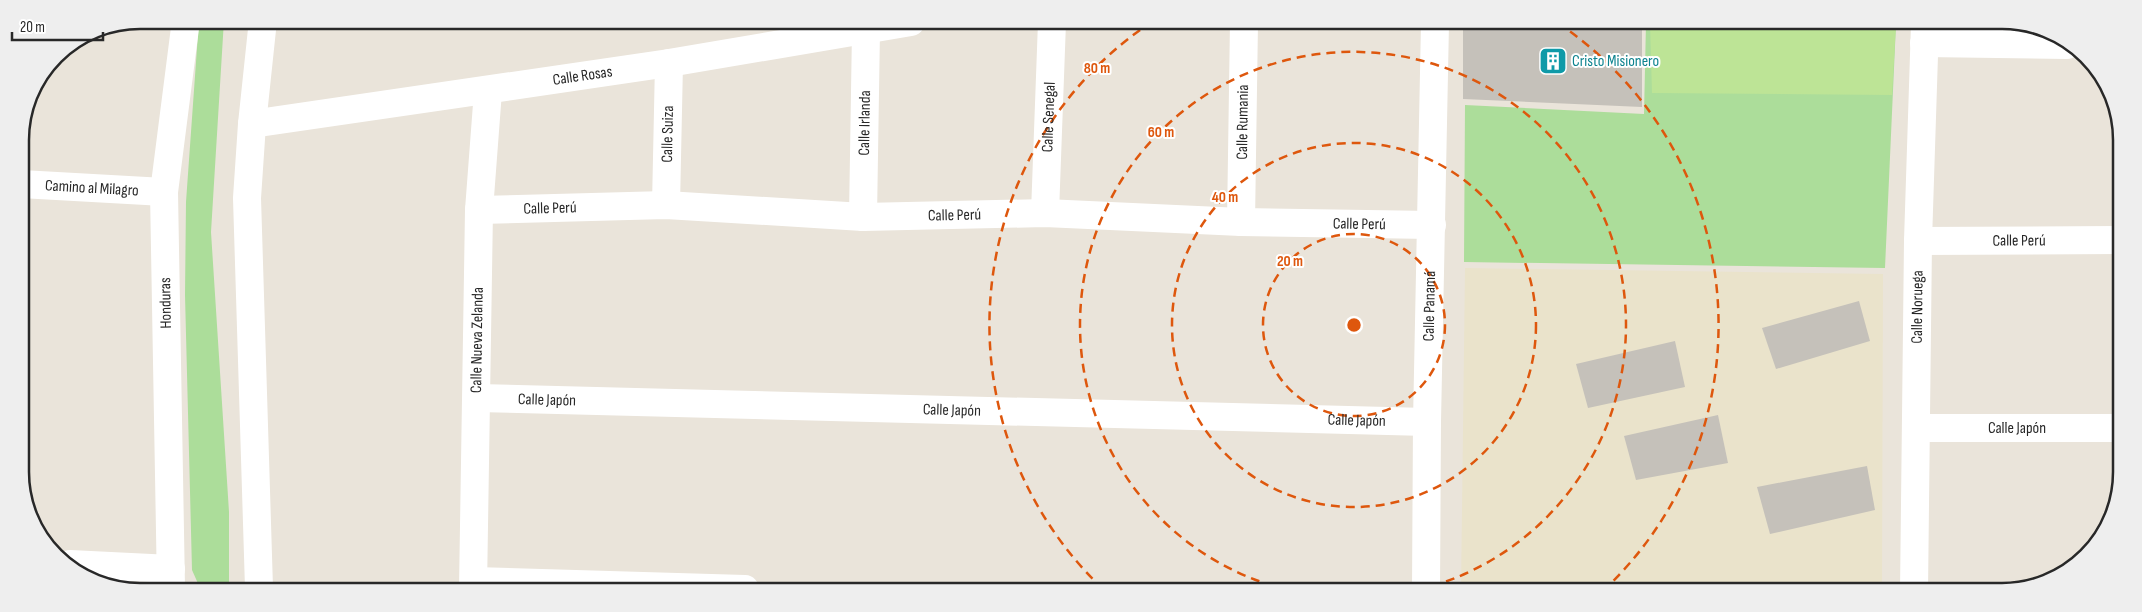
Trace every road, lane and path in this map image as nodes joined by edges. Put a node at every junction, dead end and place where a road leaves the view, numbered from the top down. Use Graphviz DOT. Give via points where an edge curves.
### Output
graph roads {
  1 [pos="185,29"];
  2 [pos="262,29"];
  3 [pos="872,29"];
  4 [pos="1052,29"];
  5 [pos="1244,29"];
  6 [pos="1435,29"];
  7 [pos="866,30"];
  8 [pos="1924,33"];
  9 [pos="2059,44"];
  10 [pos="669,64"];
  11 [pos="488,91"];
  12 [pos="252,124"];
  13 [pos="29,184"];
  14 [pos="164,192"];
  15 [pos="666,205"];
  16 [pos="479,210"];
  17 [pos="1045,213"];
  18 [pos="863,216"];
  19 [pos="1241,222"];
  20 [pos="1432,225"];
  21 [pos="2113,240"];
  22 [pos="1918,241"];
  23 [pos="477,398"];
  24 [pos="1427,422"];
  25 [pos="1916,428"];
  26 [pos="2113,428"];
  27 [pos="78,565"];
  28 [pos="171,578"];
  29 [pos="259,583"];
  30 [pos="473,583"];
  31 [pos="1426,583"];
  32 [pos="1914,583"];
  1 -- 14 [label="street, Honduras"];
  2 -- 12 [label="street"];
  3 -- 7 [label="street, Calle Rosas"];
  4 -- 17 [label="street, Calle Senegal"];
  5 -- 19 [label="street, Calle Rumania"];
  6 -- 20 [label="street, Calle Panamá"];
  7 -- 10 [label="street, Calle Rosas"];
  7 -- 18 [label="street, Calle Irlanda"];
  8 -- 9 [label="street"];
  8 -- 22 [label="street, Calle Noruega"];
  10 -- 11 [label="street, Calle Rosas"];
  10 -- 15 [label="street, Calle Suiza"];
  11 -- 12 [label="street, Calle Rosas"];
  11 -- 16 [label="street, Calle Nueva Zelanda"];
  12 -- 29 [label="street" via="247,198"];
  13 -- 14 [label="street, Camino al Milagro"];
  14 -- 28 [label="street, Honduras"];
  15 -- 16 [label="street, Calle Perú"];
  15 -- 18 [label="street, Calle Perú"];
  16 -- 23 [label="street, Calle Nueva Zelanda"];
  17 -- 18 [label="street, Calle Perú"];
  17 -- 19 [label="street, Calle Perú"];
  19 -- 20 [label="street, Calle Perú"];
  20 -- 24 [label="street, Calle Panamá"];
  21 -- 22 [label="street, Calle Perú"];
  22 -- 25 [label="street, Calle Noruega"];
  23 -- 24 [label="street, Calle Japón"];
  23 -- 30 [label="street, Calle Nueva Zelanda"];
  24 -- 31 [label="street, Calle Panamá"];
  25 -- 26 [label="street, Calle Japón"];
  25 -- 32 [label="street, Calle Noruega"];
  27 -- 28 [label="street"];
}
